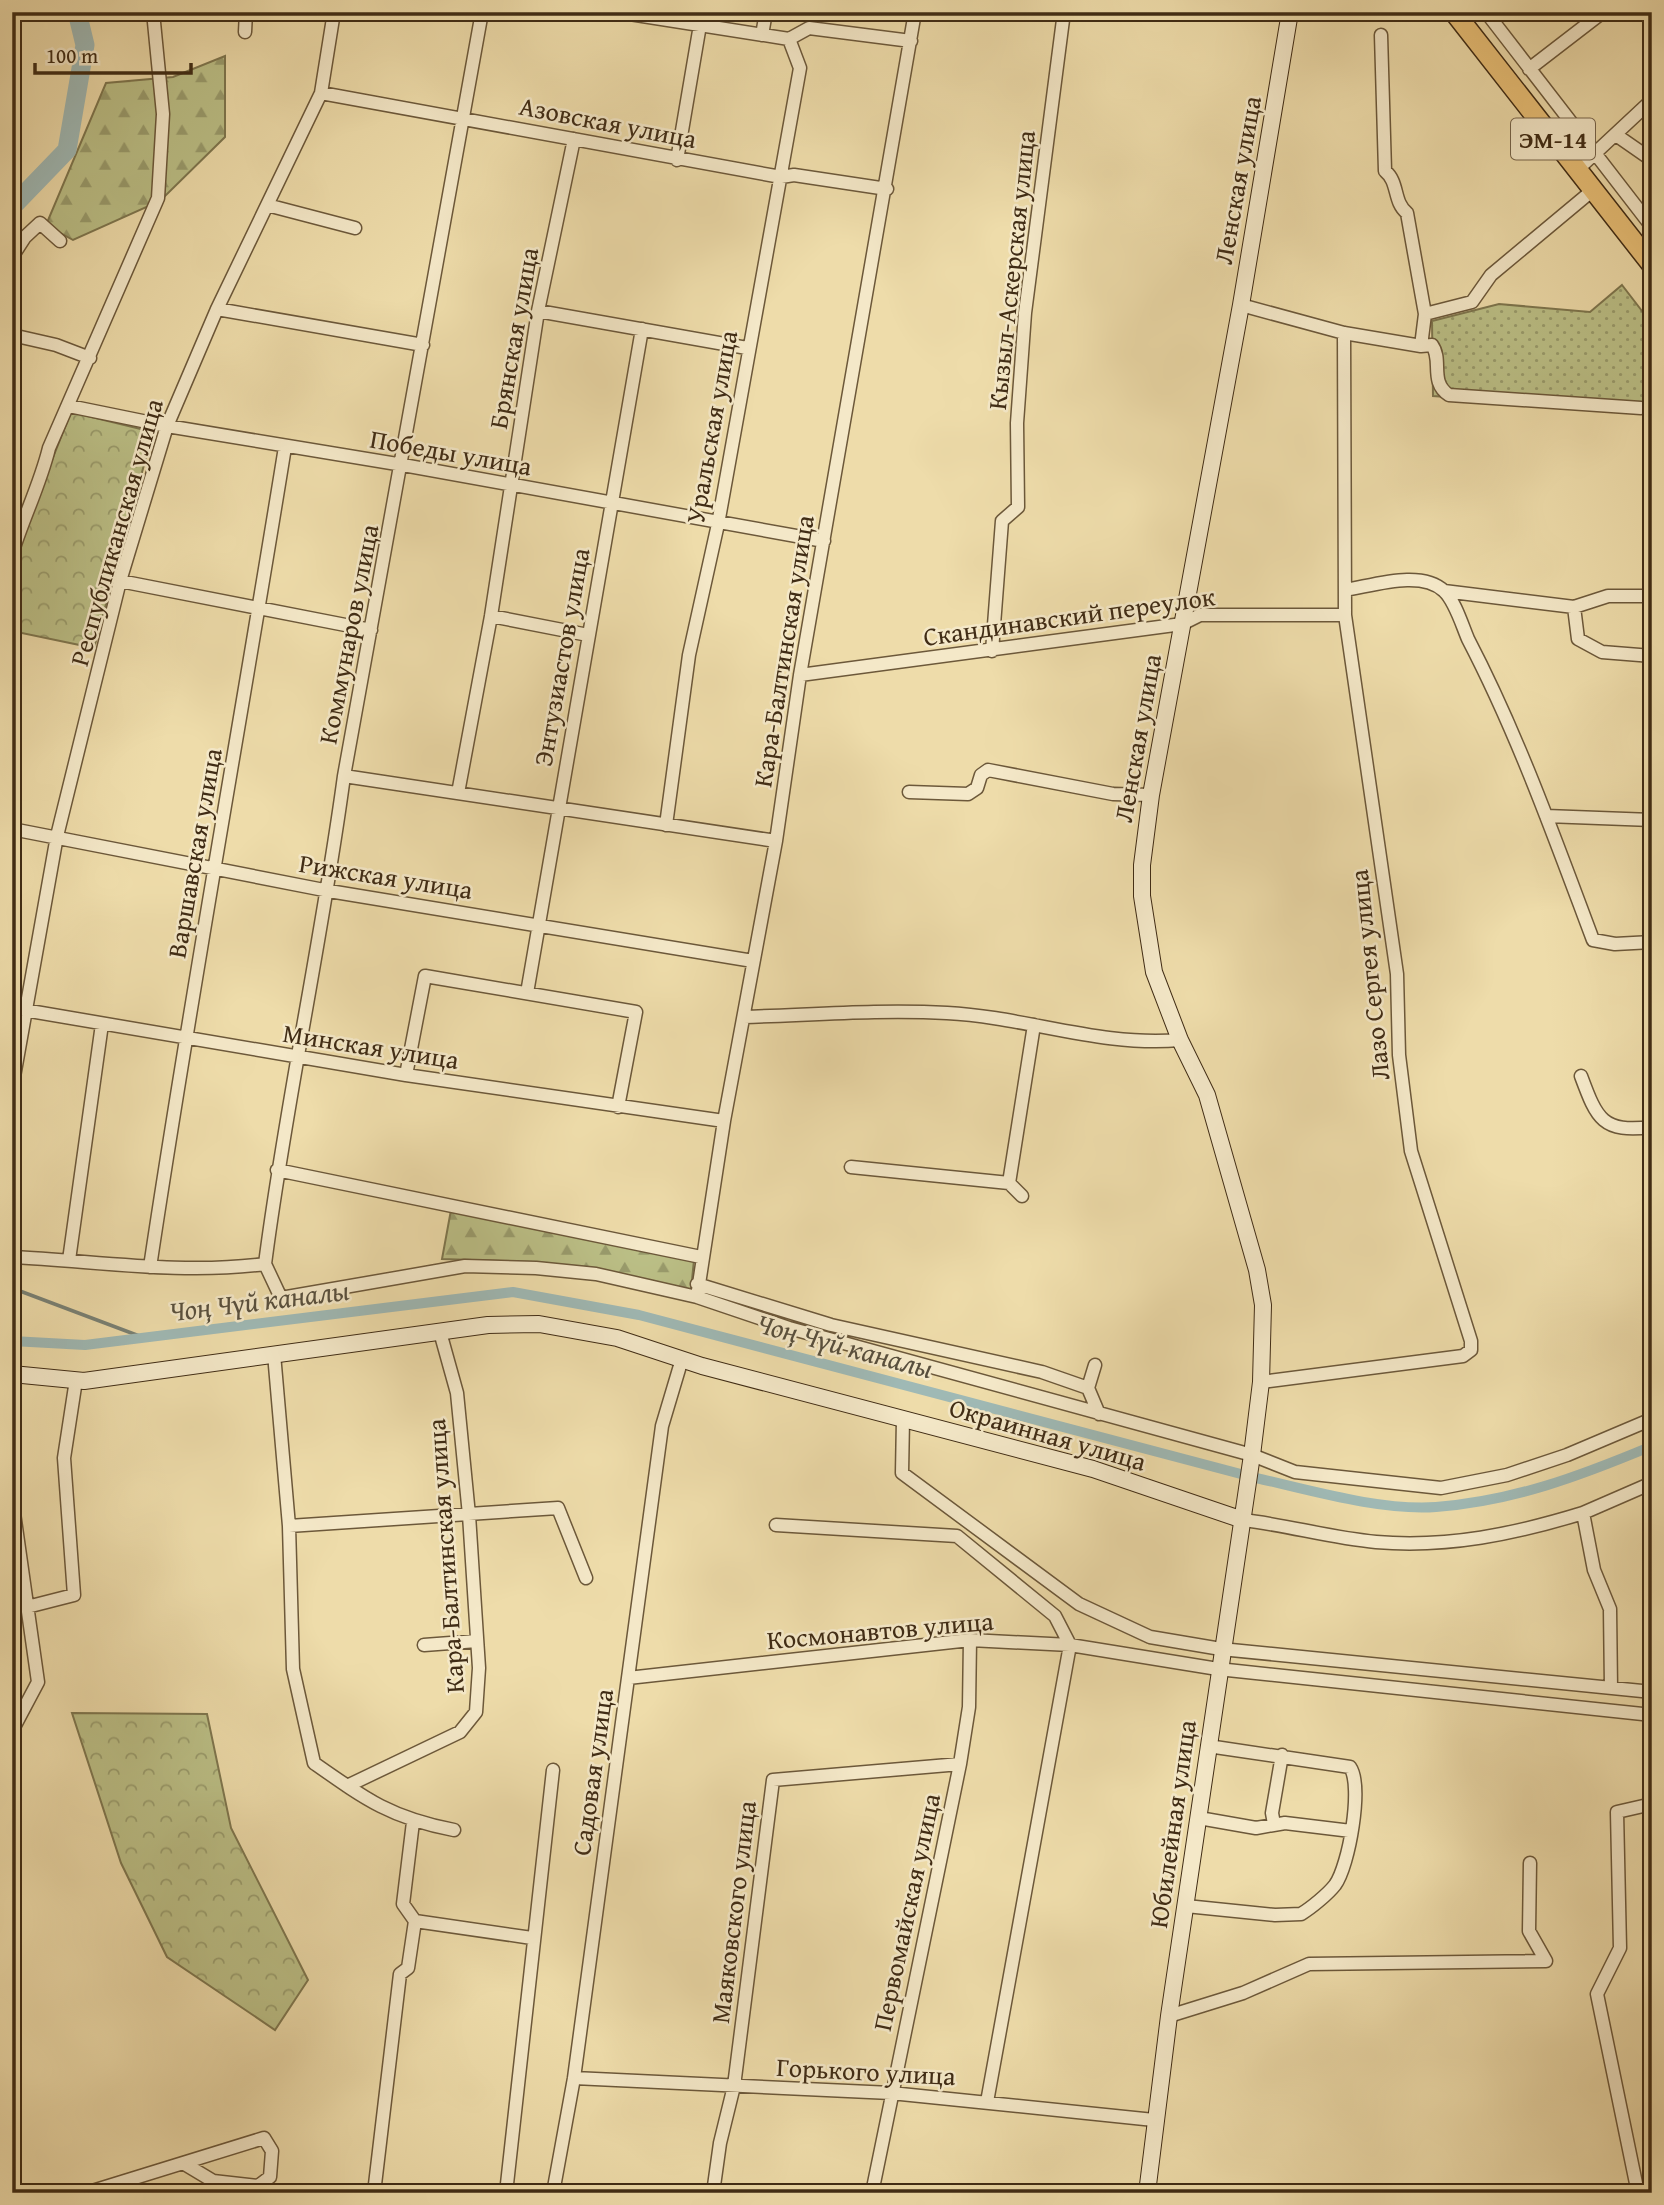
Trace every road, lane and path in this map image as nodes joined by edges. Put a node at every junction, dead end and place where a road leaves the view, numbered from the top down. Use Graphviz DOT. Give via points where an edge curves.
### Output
graph roads {
  1 [pos="153,12"];
  2 [pos="246,12"];
  3 [pos="334,12"];
  4 [pos="482,12"];
  5 [pos="766,12"];
  6 [pos="915,12"];
  7 [pos="1064,12"];
  8 [pos="1290,12"];
  9 [pos="1454,12"];
  10 [pos="1486,12"];
  11 [pos="1604,12"];
  12 [pos="622,13"];
  13 [pos="700,25"];
  14 [pos="245,32"];
  15 [pos="762,35"];
  16 [pos="1381,35"];
  17 [pos="789,39"];
  18 [pos="911,41"];
  19 [pos="1529,69"];
  20 [pos="321,93"];
  21 [pos="1652,100"];
  22 [pos="465,118"];
  23 [pos="1616,135"];
  24 [pos="574,139"];
  25 [pos="1594,154"];
  26 [pos="677,160"];
  27 [pos="1652,160"];
  28 [pos="1577,170"];
  29 [pos="780,177"];
  30 [pos="887,189"];
  31 [pos="1593,190"];
  32 [pos="267,205"];
  33 [pos="1652,227"];
  34 [pos="355,228"];
  35 [pos="60,241"];
  36 [pos="12,257"];
  37 [pos="1652,265"];
  38 [pos="1241,305"];
  39 [pos="217,309"];
  40 [pos="538,310"];
  41 [pos="1424,314"];
  42 [pos="642,329"];
  43 [pos="1344,332"];
  44 [pos="12,335"];
  45 [pos="423,345"];
  46 [pos="1421,346"];
  47 [pos="747,348"];
  48 [pos="90,358"];
  49 [pos="69,405"];
  50 [pos="1641,408"];
  51 [pos="167,426"];
  52 [pos="285,447"];
  53 [pos="403,465"];
  54 [pos="511,485"];
  55 [pos="611,505"];
  56 [pos="718,524"];
  57 [pos="824,541"];
  58 [pos="12,554"];
  59 [pos="120,581"];
  60 [pos="1345,590"];
  61 [pos="1444,591"];
  62 [pos="1652,596"];
  63 [pos="1574,607"];
  64 [pos="259,609"];
  65 [pos="1345,615"];
  66 [pos="491,616"];
  67 [pos="1182,624"];
  68 [pos="371,630"];
  69 [pos="588,635"];
  70 [pos="992,651"];
  71 [pos="1652,656"];
  72 [pos="800,675"];
  73 [pos="344,776"];
  74 [pos="909,792"];
  75 [pos="457,793"];
  76 [pos="1151,795"];
  77 [pos="557,809"];
  78 [pos="1546,816"];
  79 [pos="1652,820"];
  80 [pos="666,825"];
  81 [pos="12,829"];
  82 [pos="57,836"];
  83 [pos="776,841"];
  84 [pos="216,869"];
  85 [pos="329,891"];
  86 [pos="538,924"];
  87 [pos="1652,942"];
  88 [pos="753,961"];
  89 [pos="527,993"];
  90 [pos="19,1009"];
  91 [pos="744,1017"];
  92 [pos="102,1024"];
  93 [pos="1034,1025"];
  94 [pos="184,1038"];
  95 [pos="1180,1040"];
  96 [pos="298,1057"];
  97 [pos="406,1075"];
  98 [pos="1581,1076"];
  99 [pos="12,1088"];
  100 [pos="618,1107"];
  101 [pos="724,1121"];
  102 [pos="1652,1127"];
  103 [pos="851,1167"];
  104 [pos="277,1170"];
  105 [pos="1009,1183"];
  106 [pos="1022,1196"];
  107 [pos="701,1256"];
  108 [pos="12,1257"];
  109 [pos="69,1260"];
  110 [pos="265,1264"];
  111 [pos="150,1267"];
  112 [pos="697,1291"];
  113 [pos="440,1332"];
  114 [pos="274,1354"];
  115 [pos="682,1359"];
  116 [pos="1095,1365"];
  117 [pos="12,1374"];
  118 [pos="76,1380"];
  119 [pos="1261,1382"];
  120 [pos="1088,1388"];
  121 [pos="1099,1414"];
  122 [pos="903,1419"];
  123 [pos="1652,1419"];
  124 [pos="1251,1458"];
  125 [pos="1652,1483"];
  126 [pos="12,1499"];
  127 [pos="1583,1513"];
  128 [pos="469,1515"];
  129 [pos="1243,1517"];
  130 [pos="776,1525"];
  131 [pos="289,1526"];
  132 [pos="586,1578"];
  133 [pos="27,1607"];
  134 [pos="970,1640"];
  135 [pos="477,1641"];
  136 [pos="424,1645"];
  137 [pos="1070,1645"];
  138 [pos="1221,1649"];
  139 [pos="1218,1669"];
  140 [pos="628,1678"];
  141 [pos="1611,1688"];
  142 [pos="1652,1692"];
  143 [pos="1652,1715"];
  144 [pos="12,1731"];
  145 [pos="1208,1746"];
  146 [pos="1282,1755"];
  147 [pos="960,1764"];
  148 [pos="553,1770"];
  149 [pos="346,1786"];
  150 [pos="1652,1804"];
  151 [pos="1199,1818"];
  152 [pos="413,1822"];
  153 [pos="1274,1824"];
  154 [pos="454,1830"];
  155 [pos="1351,1831"];
  156 [pos="1530,1863"];
  157 [pos="1186,1906"];
  158 [pos="415,1921"];
  159 [pos="532,1938"];
  160 [pos="1169,2016"];
  161 [pos="573,2078"];
  162 [pos="734,2087"];
  163 [pos="891,2093"];
  164 [pos="987,2102"];
  165 [pos="1154,2120"];
  166 [pos="183,2163"];
  167 [pos="86,2193"];
  168 [pos="374,2193"];
  169 [pos="506,2193"];
  170 [pos="553,2193"];
  171 [pos="713,2193"];
  172 [pos="872,2193"];
  173 [pos="1147,2193"];
  174 [pos="1638,2193"];
  1 -- 48 [label="street" via="163,114 158,198"];
  2 -- 14 [label="street"];
  3 -- 20 [label="street, Республиканская улица"];
  4 -- 22 [label="street, Коммунаров улица"];
  5 -- 15 [label="street"];
  6 -- 18 [label="street, Кара-Балтинская улица"];
  7 -- 70 [label="street, Кызыл-Аскерская улица" via="1025,313 1017,507 1002,521"];
  8 -- 38 [label="main road, Ленская улица"];
  9 -- 28 [label="main road, ЭМ-14"];
  10 -- 19 [label="street"];
  11 -- 19 [label="street"];
  12 -- 13 [label="street"];
  13 -- 15 [label="street"];
  13 -- 26 [label="street"];
  15 -- 17 [label="street"];
  16 -- 41 [label="street" via="1385,171 1394,178 1401,208 1407,213"];
  17 -- 18 [label="street" via="808,28"];
  17 -- 29 [label="street, Уральская улица" via="800,68"];
  18 -- 30 [label="street, Кара-Балтинская улица"];
  19 -- 25 [label="street"];
  20 -- 22 [label="street, Азовская улица"];
  20 -- 32 [label="street, Республиканская улица"];
  21 -- 23 [label="street"];
  22 -- 24 [label="street, Азовская улица"];
  22 -- 45 [label="street, Коммунаров улица"];
  23 -- 25 [label="street"];
  23 -- 27 [label="street"];
  24 -- 26 [label="street, Азовская улица"];
  24 -- 40 [label="street, Брянская улица"];
  25 -- 28 [label="street"];
  25 -- 33 [label="street"];
  26 -- 29 [label="street, Азовская улица"];
  28 -- 31 [label="main road, ЭМ-14"];
  29 -- 30 [label="street, Азовская улица" via="794,175"];
  29 -- 47 [label="street, Уральская улица"];
  30 -- 57 [label="street, Кара-Балтинская улица"];
  31 -- 37 [label="main road, ЭМ-14"];
  31 -- 41 [label="street" via="1491,275 1472,302"];
  32 -- 34 [label="street"];
  32 -- 39 [label="street, Республиканская улица"];
  35 -- 36 [label="street" via="40,223"];
  38 -- 43 [label="street"];
  38 -- 67 [label="main road, Ленская улица"];
  39 -- 45 [label="street"];
  39 -- 51 [label="street, Республиканская улица"];
  40 -- 42 [label="street"];
  40 -- 54 [label="street, Брянская улица"];
  41 -- 46 [label="street"];
  42 -- 47 [label="street"];
  42 -- 55 [label="street, Энтузиастов улица"];
  43 -- 46 [label="street"];
  43 -- 60 [label="street, Лазо Сергея улица"];
  44 -- 48 [label="street"];
  45 -- 53 [label="street, Коммунаров улица"];
  46 -- 50 [label="street" via="1432,345 1436,350 1436,377 1449,394"];
  47 -- 56 [label="street, Уральская улица"];
  48 -- 49 [label="street"];
  49 -- 51 [label="street, Победы улица"];
  49 -- 58 [label="street"];
  51 -- 52 [label="street, Победы улица"];
  51 -- 59 [label="street, Республиканская улица"];
  52 -- 53 [label="street, Победы улица"];
  52 -- 64 [label="street, Варшавская улица"];
  53 -- 54 [label="street, Победы улица"];
  53 -- 68 [label="street, Коммунаров улица"];
  54 -- 55 [label="street, Победы улица"];
  54 -- 66 [label="street, Брянская улица"];
  55 -- 56 [label="street, Победы улица"];
  55 -- 69 [label="street, Энтузиастов улица"];
  56 -- 57 [label="street, Победы улица"];
  56 -- 80 [label="street, Уральская улица" via="689,655"];
  57 -- 72 [label="street, Кара-Балтинская улица"];
  59 -- 64 [label="street"];
  59 -- 82 [label="street, Республиканская улица"];
  60 -- 61 [label="street" via="1424,581"];
  60 -- 65 [label="street, Лазо Сергея улица"];
  61 -- 63 [label="street"];
  61 -- 78 [label="street" via="1486,673"];
  62 -- 63 [label="street" via="1608,596"];
  63 -- 71 [label="street" via="1578,639 1602,652"];
  64 -- 68 [label="street"];
  64 -- 84 [label="street, Варшавская улица"];
  65 -- 67 [label="street, Скандинавский переулок" via="1200,615"];
  65 -- 119 [label="street, Лазо Сергея улица" via="1397,974 1399,1055 1411,1152 1471,1350 1463,1356"];
  66 -- 69 [label="street"];
  66 -- 75 [label="street, Брянская улица"];
  67 -- 70 [label="street, Скандинавский переулок"];
  67 -- 76 [label="main road, Ленская улица"];
  68 -- 73 [label="street, Коммунаров улица"];
  69 -- 77 [label="street, Энтузиастов улица"];
  70 -- 72 [label="street, Скандинавский переулок"];
  72 -- 83 [label="street, Кара-Балтинская улица"];
  73 -- 75 [label="street"];
  73 -- 85 [label="street, Коммунаров улица"];
  74 -- 76 [label="street" via="968,794 988,770 1113,794"];
  75 -- 77 [label="street"];
  76 -- 95 [label="main road, Ленская улица" via="1142,865 1144,925 1154,972"];
  77 -- 80 [label="street"];
  77 -- 86 [label="street, Энтузиастов улица"];
  78 -- 79 [label="street"];
  78 -- 87 [label="street" via="1593,940"];
  80 -- 83 [label="street"];
  81 -- 82 [label="street, Рижская улица"];
  82 -- 84 [label="street, Рижская улица"];
  82 -- 90 [label="street, Республиканская улица"];
  83 -- 88 [label="street, Кара-Балтинская улица"];
  84 -- 85 [label="street, Рижская улица"];
  84 -- 94 [label="street, Варшавская улица"];
  85 -- 86 [label="street, Рижская улица"];
  85 -- 96 [label="street, Коммунаров улица"];
  86 -- 88 [label="street, Рижская улица"];
  86 -- 89 [label="street, Энтузиастов улица"];
  88 -- 91 [label="street, Кара-Балтинская улица"];
  89 -- 97 [label="street" via="425,976"];
  89 -- 100 [label="street" via="636,1012"];
  90 -- 92 [label="street, Минская улица"];
  90 -- 99 [label="street, Республиканская улица"];
  91 -- 93 [label="street" via="947,1013"];
  91 -- 101 [label="street, Кара-Балтинская улица"];
  92 -- 94 [label="street, Минская улица"];
  92 -- 109 [label="street"];
  93 -- 95 [label="street" via="1115,1041"];
  93 -- 105 [label="street"];
  94 -- 96 [label="street, Минская улица"];
  94 -- 111 [label="street, Варшавская улица"];
  95 -- 119 [label="main road, Ленская улица" via="1207,1096 1257,1270 1263,1305"];
  96 -- 97 [label="street, Минская улица"];
  96 -- 104 [label="street, Коммунаров улица"];
  97 -- 100 [label="street, Минская улица"];
  98 -- 102 [label="street" via="1598,1117 1608,1125"];
  100 -- 101 [label="street, Минская улица"];
  101 -- 107 [label="street, Кара-Балтинская улица"];
  103 -- 105 [label="street"];
  104 -- 107 [label="street"];
  104 -- 110 [label="street, Коммунаров улица"];
  105 -- 106 [label="street"];
  107 -- 112 [label="street, Кара-Балтинская улица"];
  108 -- 109 [label="street"];
  109 -- 111 [label="street"];
  110 -- 111 [label="street"];
  110 -- 112 [label="street" via="281,1297 465,1266 596,1274"];
  112 -- 120 [label="street"];
  112 -- 121 [label="street" via="789,1328"];
  113 -- 114 [label="main road, Окраинная улица"];
  113 -- 115 [label="main road, Окраинная улица" via="539,1324 617,1338"];
  113 -- 128 [label="street, Кара-Балтинская улица" via="457,1393"];
  114 -- 118 [label="main road, Окраинная улица"];
  114 -- 131 [label="street"];
  115 -- 122 [label="main road, Окраинная улица"];
  115 -- 140 [label="street, Садовая улица" via="662,1426"];
  116 -- 120 [label="street"];
  117 -- 118 [label="main road, Окраинная улица"];
  118 -- 133 [label="street" via="64,1458 74,1595"];
  119 -- 124 [label="main road, Ленская улица"];
  120 -- 121 [label="street"];
  121 -- 124 [label="street"];
  122 -- 129 [label="main road, Окраинная улица" via="1093,1469"];
  122 -- 138 [label="street" via="902,1473 1079,1604 1150,1637"];
  123 -- 124 [label="street" via="1507,1475 1441,1488 1295,1472"];
  124 -- 129 [label="main road, Юбилейная улица"];
  125 -- 127 [label="street"];
  126 -- 133 [label="street"];
  127 -- 129 [label="street" via="1476,1540 1416,1543 1375,1542"];
  127 -- 141 [label="street" via="1594,1570 1611,1609"];
  128 -- 131 [label="street"];
  128 -- 132 [label="street" via="558,1508"];
  128 -- 135 [label="street, Кара-Балтинская улица"];
  129 -- 138 [label="main road, Юбилейная улица"];
  130 -- 137 [label="street" via="957,1536 1055,1616"];
  131 -- 149 [label="street" via="293,1669 314,1763"];
  133 -- 144 [label="street" via="38,1682"];
  134 -- 137 [label="street, Космонавтов улица"];
  134 -- 140 [label="street, Космонавтов улица"];
  134 -- 147 [label="street, Первомайская улица" via="969,1707"];
  135 -- 136 [label="street"];
  135 -- 149 [label="street, Кара-Балтинская улица" via="476,1713 460,1732"];
  137 -- 139 [label="street, Космонавтов улица"];
  137 -- 164 [label="street"];
  138 -- 139 [label="main road, Юбилейная улица"];
  138 -- 141 [label="street"];
  139 -- 143 [label="street, Космонавтов улица"];
  139 -- 145 [label="main road, Юбилейная улица"];
  140 -- 161 [label="street, Садовая улица"];
  141 -- 142 [label="street"];
  145 -- 146 [label="street"];
  145 -- 151 [label="main road, Юбилейная улица"];
  146 -- 153 [label="street"];
  146 -- 155 [label="street" via="1350,1767 1355,1778"];
  147 -- 162 [label="street, Маяковского улица" via="773,1780"];
  147 -- 163 [label="street, Первомайская улица"];
  148 -- 159 [label="street"];
  149 -- 152 [label="street"];
  150 -- 174 [label="street" via="1617,1812 1620,1948 1597,1994"];
  151 -- 153 [label="street" via="1256,1828"];
  151 -- 157 [label="main road, Юбилейная улица"];
  152 -- 154 [label="street"];
  152 -- 158 [label="street" via="403,1904"];
  153 -- 155 [label="street"];
  155 -- 157 [label="street" via="1337,1881 1301,1914"];
  156 -- 160 [label="street" via="1529,1931 1546,1961 1309,1964 1243,1993"];
  157 -- 160 [label="main road, Юбилейная улица"];
  158 -- 159 [label="street"];
  158 -- 168 [label="street" via="408,1968 400,1974"];
  159 -- 169 [label="street"];
  160 -- 165 [label="main road, Юбилейная улица"];
  161 -- 162 [label="street, Горького улица"];
  161 -- 170 [label="street, Садовая улица"];
  162 -- 163 [label="street, Горького улица"];
  162 -- 171 [label="street, Маяковского улица"];
  163 -- 164 [label="street, Горького улица"];
  163 -- 172 [label="street, Первомайская улица"];
  164 -- 165 [label="street, Горького улица"];
  165 -- 173 [label="main road, Юбилейная улица"];
  166 -- 166 [label="street" via="264,2138 272,2151 270,2177 258,2186 213,2181"];
  166 -- 167 [label="street"];
}
